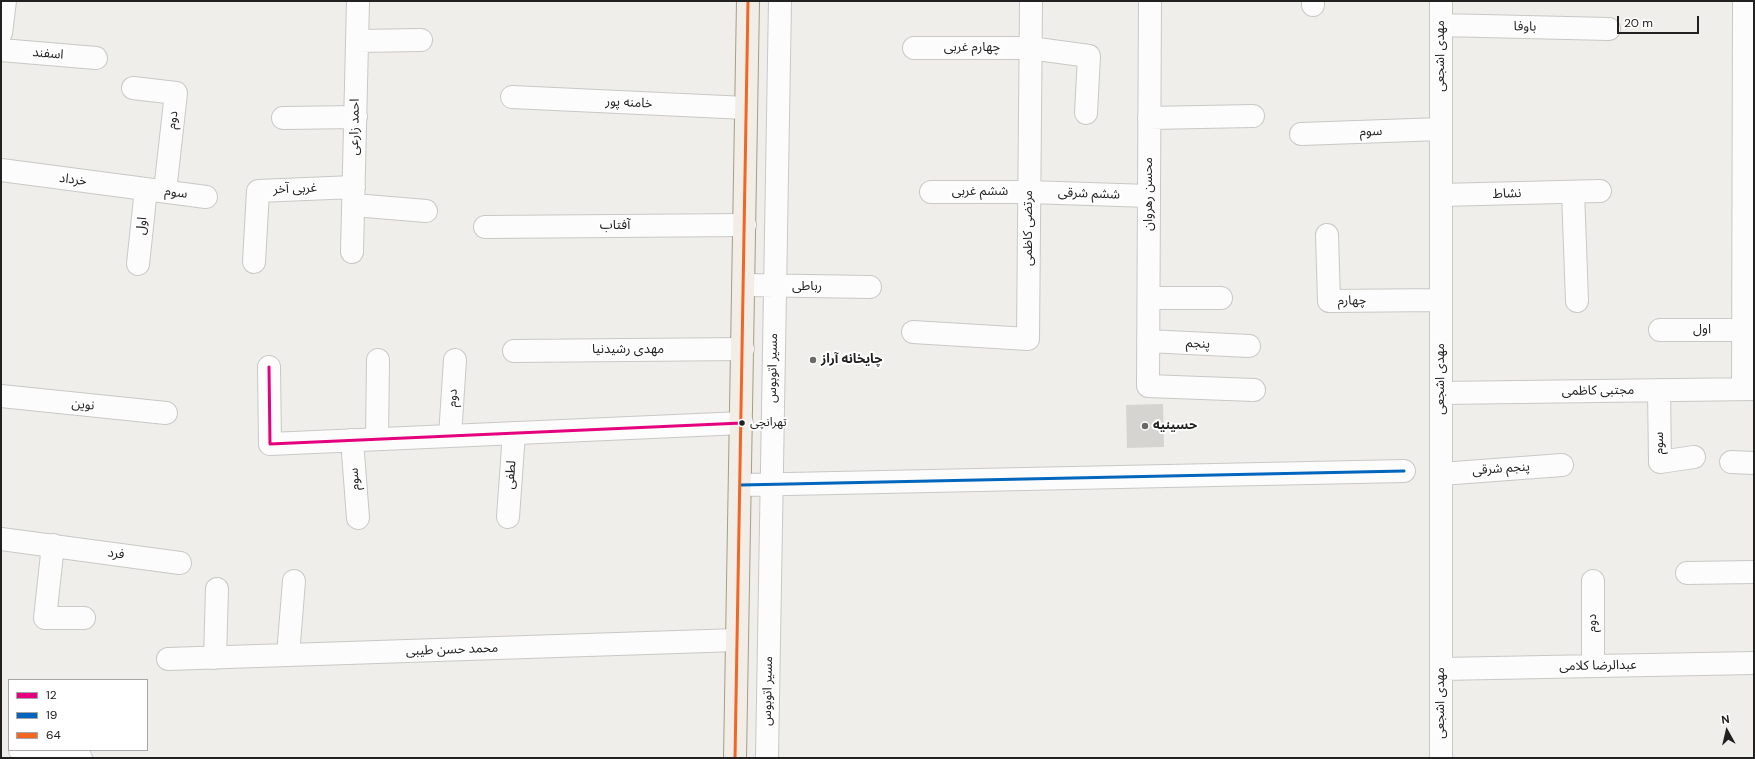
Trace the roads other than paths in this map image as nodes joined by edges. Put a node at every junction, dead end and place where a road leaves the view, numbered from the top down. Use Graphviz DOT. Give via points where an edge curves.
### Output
graph roads {
  1 [pos="5,1"];
  2 [pos="358,1"];
  3 [pos="748,1"];
  4 [pos="780,1"];
  5 [pos="1030,1"];
  6 [pos="1150,1"];
  7 [pos="1441,1"];
  8 [pos="1744,1"];
  9 [pos="1441,25"];
  10 [pos="1609,29"];
  11 [pos="1,33"];
  12 [pos="421,40"];
  13 [pos="357,41"];
  14 [pos="914,48"];
  15 [pos="1030,48"];
  16 [pos="1,50"];
  17 [pos="96,58"];
  18 [pos="133,88"];
  19 [pos="512,97"];
  20 [pos="746,108"];
  21 [pos="1086,113"];
  22 [pos="1253,116"];
  23 [pos="356,117"];
  24 [pos="283,118"];
  25 [pos="1149,118"];
  26 [pos="1441,129"];
  27 [pos="1301,134"];
  28 [pos="1,170"];
  29 [pos="155,190"];
  30 [pos="1600,191"];
  31 [pos="931,192"];
  32 [pos="1029,192"];
  33 [pos="1573,192"];
  34 [pos="1441,195"];
  35 [pos="354,196"];
  36 [pos="1149,196"];
  37 [pos="206,197"];
  38 [pos="426,211"];
  39 [pos="745,225"];
  40 [pos="485,227"];
  41 [pos="1327,234"];
  42 [pos="352,252"];
  43 [pos="254,262"];
  44 [pos="138,264"];
  45 [pos="745,286"];
  46 [pos="775,287"];
  47 [pos="870,287"];
  48 [pos="1149,298"];
  49 [pos="1221,298"];
  50 [pos="1441,300"];
  51 [pos="1577,301"];
  52 [pos="1660,330"];
  53 [pos="1743,330"];
  54 [pos="913,332"];
  55 [pos="1148,342"];
  56 [pos="1249,346"];
  57 [pos="743,349"];
  58 [pos="514,351"];
  59 [pos="378,360"];
  60 [pos="455,360"];
  61 [pos="269,368"];
  62 [pos="1748,389"];
  63 [pos="1254,390"];
  64 [pos="1659,390"];
  65 [pos="1441,393"];
  66 [pos="1,396"];
  67 [pos="166,413"];
  68 [pos="742,423"];
  69 [pos="514,433"];
  70 [pos="450,436"];
  71 [pos="377,439"];
  72 [pos="352,440"];
  73 [pos="1694,458"];
  74 [pos="1731,462"];
  75 [pos="1754,463"];
  76 [pos="1562,465"];
  77 [pos="1404,471"];
  78 [pos="1441,474"];
  79 [pos="771,484"];
  80 [pos="741,485"];
  81 [pos="508,517"];
  82 [pos="358,518"];
  83 [pos="1,539"];
  84 [pos="53,545"];
  85 [pos="180,563"];
  86 [pos="1754,572"];
  87 [pos="1687,573"];
  88 [pos="294,581"];
  89 [pos="1593,581"];
  90 [pos="217,589"];
  91 [pos="84,618"];
  92 [pos="737,640"];
  93 [pos="288,655"];
  94 [pos="215,658"];
  95 [pos="168,659"];
  96 [pos="1754,662"];
  97 [pos="1593,666"];
  98 [pos="1441,669"];
  99 [pos="28,751"];
  100 [pos="81,758"];
  101 [pos="735,758"];
  102 [pos="767,758"];
  103 [pos="1441,758"];
  1 -- 11 [label="street"];
  2 -- 13 [label="street, احمد زارعی"];
  3 -- 20 [label="main road"];
  4 -- 46 [label="street, مسیر اتوبوس"];
  5 -- 15 [label="street, مرتضی کاظمی"];
  6 -- 25 [label="street, محسن رهروان"];
  7 -- 9 [label="street, مهدی اشجعی"];
  8 -- 53 [label="street"];
  9 -- 10 [label="street, باوفا"];
  9 -- 26 [label="street, مهدی اشجعی"];
  12 -- 13 [label="street"];
  13 -- 23 [label="street, احمد زارعی"];
  14 -- 15 [label="street, چهارم غربی"];
  15 -- 21 [label="street, چهارم غربی" via="1089,56"];
  15 -- 32 [label="street, مرتضی کاظمی"];
  16 -- 17 [label="street, اسفند"];
  18 -- 29 [label="street, دوم" via="176,93"];
  19 -- 20 [label="street, خامنه پور"];
  20 -- 39 [label="main road"];
  22 -- 25 [label="street"];
  23 -- 24 [label="street"];
  23 -- 35 [label="street, احمد زارعی"];
  25 -- 36 [label="street, محسن رهروان"];
  26 -- 27 [label="street, سوم"];
  26 -- 34 [label="street, مهدی اشجعی"];
  28 -- 29 [label="street, خرداد"];
  29 -- 37 [label="street, سوم"];
  29 -- 44 [label="street, اول"];
  30 -- 33 [label="street, نشاط"];
  31 -- 32 [label="street, ششم غربی"];
  32 -- 36 [label="street, ششم شرقی"];
  32 -- 54 [label="street, مرتضی کاظمی" via="1028,339"];
  33 -- 34 [label="street, نشاط"];
  33 -- 51 [label="street"];
  34 -- 50 [label="street, مهدی اشجعی"];
  35 -- 38 [label="street"];
  35 -- 42 [label="street, احمد زارعی"];
  35 -- 43 [label="street, غربی آخر" via="258,191"];
  36 -- 48 [label="street, محسن رهروان"];
  39 -- 40 [label="street, آفتاب"];
  39 -- 45 [label="main road"];
  41 -- 50 [label="street, چهارم" via="1329,301"];
  45 -- 46 [label="street, رباطی"];
  45 -- 57 [label="main road"];
  46 -- 47 [label="street, رباطی"];
  46 -- 79 [label="street, مسیر اتوبوس"];
  48 -- 49 [label="street"];
  48 -- 55 [label="street, محسن رهروان"];
  50 -- 65 [label="street, مهدی اشجعی"];
  52 -- 53 [label="street, اول"];
  53 -- 62 [label="street"];
  55 -- 56 [label="street, پنجم"];
  55 -- 63 [label="street, محسن رهروان" via="1148,386"];
  57 -- 58 [label="street, مهدی رشیدنیا"];
  57 -- 68 [label="main road"];
  59 -- 71 [label="street"];
  60 -- 70 [label="street, دوم"];
  61 -- 72 [label="street" via="270,444"];
  62 -- 64 [label="street, مجتبی کاظمی"];
  64 -- 65 [label="street, مجتبی کاظمی"];
  64 -- 73 [label="street, سوم" via="1660,462"];
  65 -- 78 [label="street, مهدی اشجعی"];
  66 -- 67 [label="street, نوین"];
  68 -- 69 [label="street"];
  68 -- 80 [label="main road"];
  69 -- 70 [label="street"];
  69 -- 81 [label="street, لطفی"];
  70 -- 71 [label="street"];
  71 -- 72 [label="street"];
  72 -- 82 [label="street, سوم"];
  74 -- 75 [label="street"];
  76 -- 78 [label="street, پنجم شرقی"];
  77 -- 79 [label="street"];
  78 -- 98 [label="street, مهدی اشجعی"];
  79 -- 80 [label="street"];
  79 -- 102 [label="street, مسیر اتوبوس"];
  80 -- 92 [label="main road"];
  83 -- 84 [label="street, فرد"];
  84 -- 85 [label="street, فرد"];
  84 -- 91 [label="street" via="45,618"];
  86 -- 87 [label="street"];
  88 -- 93 [label="street"];
  89 -- 97 [label="street, دوم"];
  90 -- 94 [label="street"];
  92 -- 93 [label="street, محمد حسن طیبی"];
  92 -- 101 [label="main road"];
  93 -- 94 [label="street, محمد حسن طیبی"];
  94 -- 95 [label="street, محمد حسن طیبی"];
  96 -- 97 [label="street, عبدالرضا کلامی"];
  97 -- 98 [label="street, عبدالرضا کلامی"];
  98 -- 103 [label="street, مهدی اشجعی"];
  99 -- 100 [label="street"];
}
